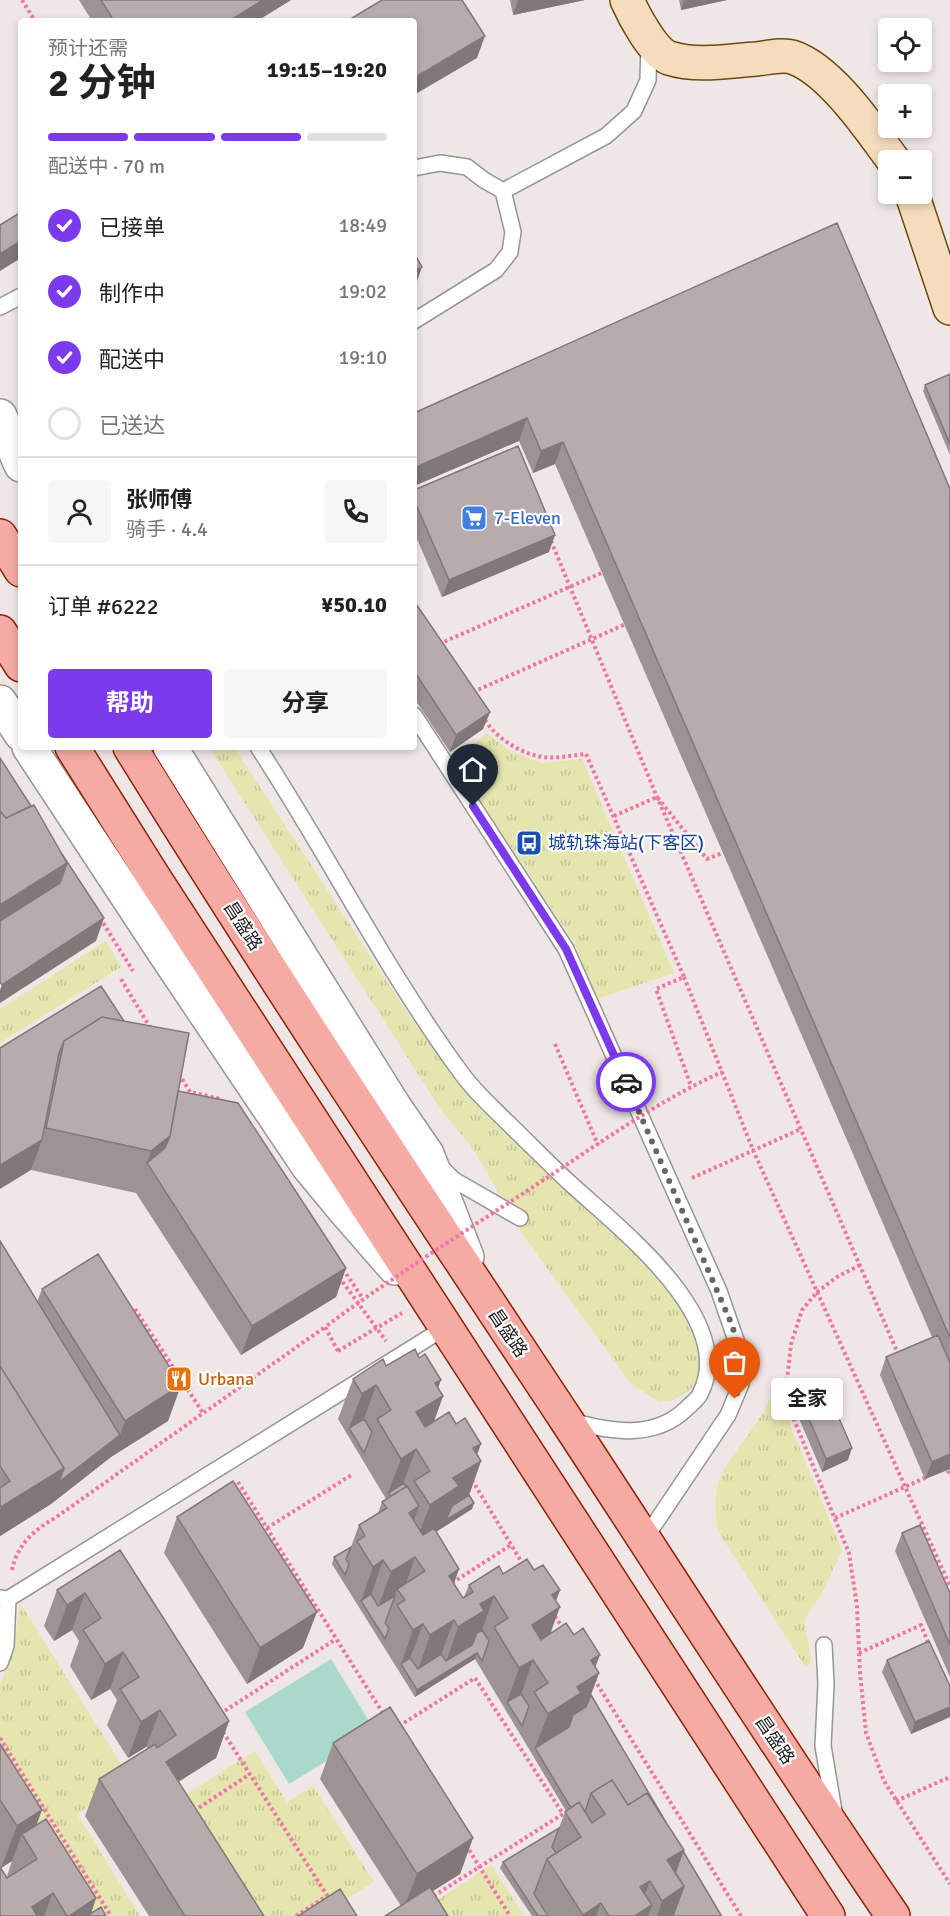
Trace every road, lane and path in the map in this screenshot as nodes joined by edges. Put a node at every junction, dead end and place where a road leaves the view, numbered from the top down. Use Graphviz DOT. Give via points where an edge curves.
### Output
graph roads {
  1 [pos="22,0"];
  2 [pos="627,0"];
  3 [pos="33,18"];
  4 [pos="650,40"];
  5 [pos="886,150"];
  6 [pos="417,167"];
  7 [pos="503,191"];
  8 [pos="915,204"];
  9 [pos="18,298"];
  10 [pos="0,307"];
  11 [pos="950,308"];
  12 [pos="417,319"];
  13 [pos="0,416"];
  14 [pos="18,458"];
  15 [pos="548,535"];
  16 [pos="0,536"];
  17 [pos="18,565"];
  18 [pos="613,568"];
  19 [pos="569,587"];
  20 [pos="635,620"];
  21 [pos="0,632"];
  22 [pos="431,639"];
  23 [pos="591,639"];
  24 [pos="18,660"];
  25 [pos="469,693"];
  26 [pos="0,702"];
  27 [pos="480,712"];
  28 [pos="417,720"];
  29 [pos="18,729"];
  30 [pos="31,750"];
  31 [pos="74,750"];
  32 [pos="132,750"];
  33 [pos="172,750"];
  34 [pos="260,750"];
  35 [pos="657,797"];
  36 [pos="614,816"];
  37 [pos="729,850"];
  38 [pos="684,977"];
  39 [pos="121,979"];
  40 [pos="155,1035"];
  41 [pos="555,1044"];
  42 [pos="722,1072"];
  43 [pos="178,1073"];
  44 [pos="691,1086"];
  45 [pos="228,1108"];
  46 [pos="801,1129"];
  47 [pos="598,1145"];
  48 [pos="753,1150"];
  49 [pos="427,1154"];
  50 [pos="673,1187"];
  51 [pos="520,1218"];
  52 [pos="338,1261"];
  53 [pos="860,1265"];
  54 [pos="335,1270"];
  55 [pos="479,1289"];
  56 [pos="817,1292"];
  57 [pos="363,1299"];
  58 [pos="135,1310"];
  59 [pos="437,1315"];
  60 [pos="325,1327"];
  61 [pos="377,1328"];
  62 [pos="397,1358"];
  63 [pos="901,1361"];
  64 [pos="203,1413"];
  65 [pos="566,1419"];
  66 [pos="942,1458"];
  67 [pos="226,1464"];
  68 [pos="947,1468"];
  69 [pos="353,1474"];
  70 [pos="469,1476"];
  71 [pos="950,1476"];
  72 [pos="905,1487"];
  73 [pos="835,1518"];
  74 [pos="267,1528"];
  75 [pos="644,1540"];
  76 [pos="511,1545"];
  77 [pos="530,1576"];
  78 [pos="950,1586"];
  79 [pos="444,1588"];
  80 [pos="4,1599"];
  81 [pos="555,1616"];
  82 [pos="567,1636"];
  83 [pos="336,1639"];
  84 [pos="824,1645"];
  85 [pos="859,1653"];
  86 [pos="933,1654"];
  87 [pos="0,1663"];
  88 [pos="592,1676"];
  89 [pos="214,1718"];
  90 [pos="387,1720"];
  91 [pos="220,1727"];
  92 [pos="393,1730"];
  93 [pos="0,1738"];
  94 [pos="250,1774"];
  95 [pos="950,1777"];
  96 [pos="897,1801"];
  97 [pos="190,1814"];
  98 [pos="460,1837"];
  99 [pos="839,1838"];
  100 [pos="479,1866"];
  101 [pos="950,1884"];
  102 [pos="327,1896"];
  103 [pos="431,1897"];
  104 [pos="332,1903"];
  105 [pos="821,1907"];
  106 [pos="111,1916"];
  107 [pos="296,1916"];
  108 [pos="510,1916"];
  109 [pos="741,1916"];
  110 [pos="893,1916"];
  1 -- 3 [label="path"];
  2 -- 4 [label="main road"];
  4 -- 5 [label="main road" via="668,57 697,63 791,56 831,82"];
  4 -- 7 [label="lane" via="648,80 634,111 606,136"];
  6 -- 7 [label="lane" via="440,163 467,167"];
  7 -- 12 [label="lane" via="513,232 510,252 496,270"];
  8 -- 11 [label="main road"];
  9 -- 10 [label="lane"];
  13 -- 14 [label="street"];
  15 -- 19 [label="path"];
  16 -- 17 [label="main road"];
  18 -- 19 [label="path"];
  19 -- 22 [label="path" via="436,645"];
  19 -- 23 [label="path"];
  20 -- 23 [label="path"];
  21 -- 24 [label="main road"];
  23 -- 25 [label="path"];
  23 -- 35 [label="path"];
  26 -- 29 [label="street"];
  27 -- 36 [label="path" via="491,730 512,746 543,757 586,754"];
  28 -- 50 [label="lane" via="566,949"];
  30 -- 59 [label="street" via="308,1166"];
  31 -- 59 [label="main road"];
  32 -- 55 [label="main road, 昌盛路"];
  33 -- 49 [label="street"];
  34 -- 65 [label="lane" via="408,994 471,1086 657,1263 678,1289 706,1341 708,1367 700,1395 681,1414 660,1426 631,1432 605,1430"];
  35 -- 36 [label="path"];
  35 -- 37 [label="path" via="707,859"];
  35 -- 46 [label="path"];
  36 -- 38 [label="path"];
  38 -- 42 [label="path"];
  38 -- 44 [label="path" via="656,989"];
  39 -- 40 [label="path"];
  41 -- 47 [label="path"];
  42 -- 44 [label="path, bridge"];
  42 -- 48 [label="path"];
  43 -- 45 [label="path" via="190,1092 221,1099"];
  44 -- 47 [label="path, bridge"];
  46 -- 48 [label="path"];
  46 -- 53 [label="path"];
  47 -- 57 [label="path, bridge"];
  48 -- 50 [label="path"];
  48 -- 56 [label="path"];
  49 -- 51 [label="lane" via="454,1180"];
  49 -- 55 [label="street"];
  50 -- 75 [label="lane" via="732,1325 740,1352 741,1383 728,1415"];
  52 -- 57 [label="path"];
  53 -- 56 [label="path"];
  53 -- 63 [label="path"];
  54 -- 61 [label="path"];
  55 -- 65 [label="main road, 昌盛路"];
  56 -- 72 [label="path"];
  56 -- 73 [label="path" via="802,1310 791,1344 787,1380 790,1410"];
  57 -- 60 [label="path, bridge"];
  58 -- 64 [label="path"];
  59 -- 61 [label="path"];
  59 -- 62 [label="lane"];
  59 -- 105 [label="main road"];
  60 -- 61 [label="path, bridge" via="338,1351"];
  60 -- 64 [label="path"];
  61 -- 62 [label="path"];
  62 -- 67 [label="lane"];
  64 -- 80 [label="path" via="39,1527 22,1543"];
  65 -- 75 [label="main road, 昌盛路"];
  66 -- 68 [label="path"];
  67 -- 74 [label="path"];
  67 -- 80 [label="lane"];
  68 -- 71 [label="path"];
  68 -- 72 [label="path"];
  69 -- 74 [label="path"];
  70 -- 76 [label="path"];
  72 -- 73 [label="path"];
  72 -- 78 [label="path"];
  73 -- 85 [label="path" via="849,1553"];
  74 -- 83 [label="path"];
  75 -- 99 [label="main road, 昌盛路"];
  76 -- 77 [label="path"];
  76 -- 79 [label="path"];
  80 -- 87 [label="lane" via="6,1646"];
  81 -- 82 [label="path"];
  83 -- 89 [label="path"];
  83 -- 90 [label="path"];
  84 -- 99 [label="lane" via="824,1746"];
  85 -- 86 [label="path" via="921,1625"];
  85 -- 96 [label="path" via="866,1733 884,1781"];
  88 -- 109 [label="path"];
  91 -- 94 [label="path"];
  92 -- 100 [label="path" via="475,1678 562,1814"];
  93 -- 106 [label="path"];
  94 -- 97 [label="path"];
  94 -- 102 [label="path"];
  95 -- 96 [label="path"];
  96 -- 101 [label="path"];
  98 -- 100 [label="path"];
  99 -- 110 [label="main road, 昌盛路"];
  100 -- 103 [label="path"];
  100 -- 108 [label="path"];
  102 -- 104 [label="path"];
  102 -- 107 [label="path"];
}
